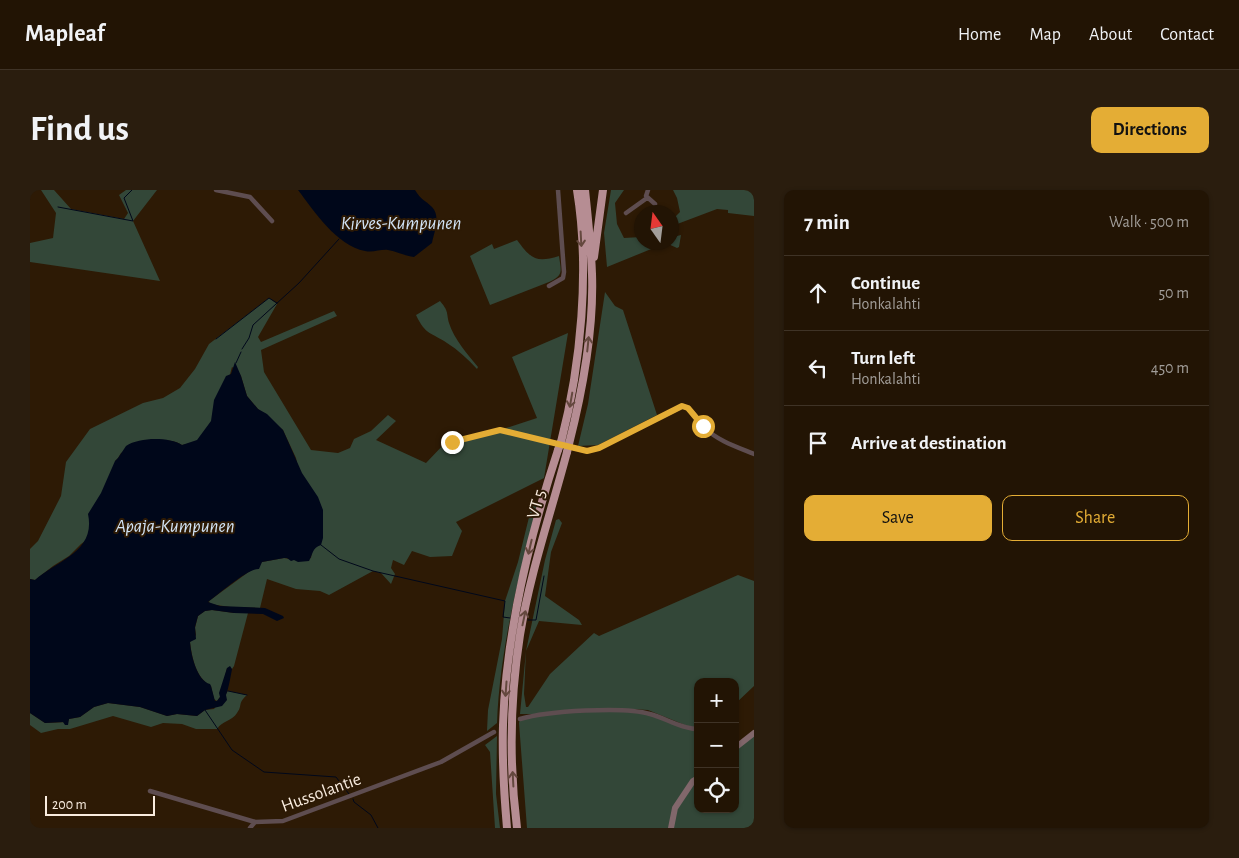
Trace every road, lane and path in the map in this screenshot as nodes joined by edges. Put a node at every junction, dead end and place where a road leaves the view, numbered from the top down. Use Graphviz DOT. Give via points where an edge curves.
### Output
graph roads {
  1 [pos="216,190"];
  2 [pos="558,190"];
  3 [pos="577,190"];
  4 [pos="585,190"];
  5 [pos="603,190"];
  6 [pos="648,190"];
  7 [pos="647,198"];
  8 [pos="655,204"];
  9 [pos="626,213"];
  10 [pos="272,221"];
  11 [pos="592,274"];
  12 [pos="549,286"];
  13 [pos="452,442"];
  14 [pos="564,447"];
  15 [pos="754,454"];
  16 [pos="520,719"];
  17 [pos="694,729"];
  18 [pos="494,732"];
  19 [pos="754,733"];
  20 [pos="739,743"];
  21 [pos="694,780"];
  22 [pos="150,791"];
  23 [pos="255,822"];
  24 [pos="250,828"];
  25 [pos="506,828"];
  26 [pos="517,828"];
  27 [pos="671,828"];
  1 -- 10 [label="street" via="250,196"];
  2 -- 12 [label="street" via="564,272 563,278"];
  3 -- 14 [label="highway, VT 5, one-way" via="581,237 580,319"];
  4 -- 11 [label="highway, VT 5"];
  5 -- 11 [label="highway"];
  6 -- 7 [label="street"];
  7 -- 8 [label="street"];
  7 -- 9 [label="street"];
  14 -- 11 [label="highway, VT 5, one-way" via="579,406 585,369 592,312"];
  13 -- 15 [label="street" via="500,430 587,451 682,406 688,408 715,438"];
  14 -- 25 [label="highway, VT 5, one-way" via="531,543 514,623 503,724"];
  26 -- 14 [label="highway, VT 5, one-way" via="512,724 520,634"];
  16 -- 17 [label="street" via="536,714 633,710"];
  18 -- 23 [label="street, Hussolantie" via="441,762 300,816 277,822"];
  19 -- 20 [label="street"];
  21 -- 27 [label="street" via="675,808"];
  22 -- 23 [label="street, Hussolantie"];
  23 -- 24 [label="street"];
}
